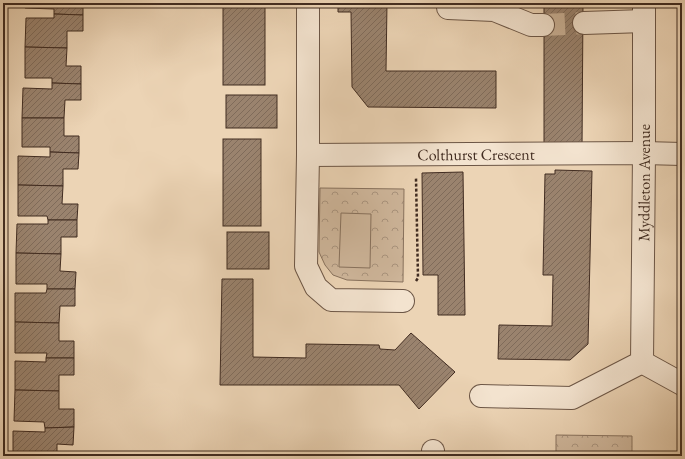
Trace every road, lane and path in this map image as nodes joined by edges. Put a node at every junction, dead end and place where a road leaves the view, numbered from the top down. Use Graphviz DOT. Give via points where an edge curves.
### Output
graph roads {
  1 [pos="308,3"];
  2 [pos="448,8"];
  3 [pos="644,12"];
  4 [pos="584,23"];
  5 [pos="543,25"];
  6 [pos="644,153"];
  7 [pos="682,154"];
  8 [pos="308,155"];
  9 [pos="416,155"];
  10 [pos="403,301"];
  11 [pos="642,362"];
  12 [pos="682,384"];
  13 [pos="481,396"];
  1 -- 8 [label="street"];
  2 -- 5 [label="street" via="494,10 531,25"];
  3 -- 4 [label="street"];
  3 -- 6 [label="street, Myddleton Avenue"];
  6 -- 7 [label="street, Colthurst Crescent"];
  6 -- 9 [label="street, Colthurst Crescent"];
  6 -- 11 [label="street, Myddleton Avenue"];
  8 -- 9 [label="street, Colthurst Crescent"];
  8 -- 10 [label="street" via="306,266 316,287 332,300"];
  9 -- 10 [label="path" via="418,278"];
  11 -- 12 [label="street"];
  11 -- 13 [label="street" via="572,398"];
}
